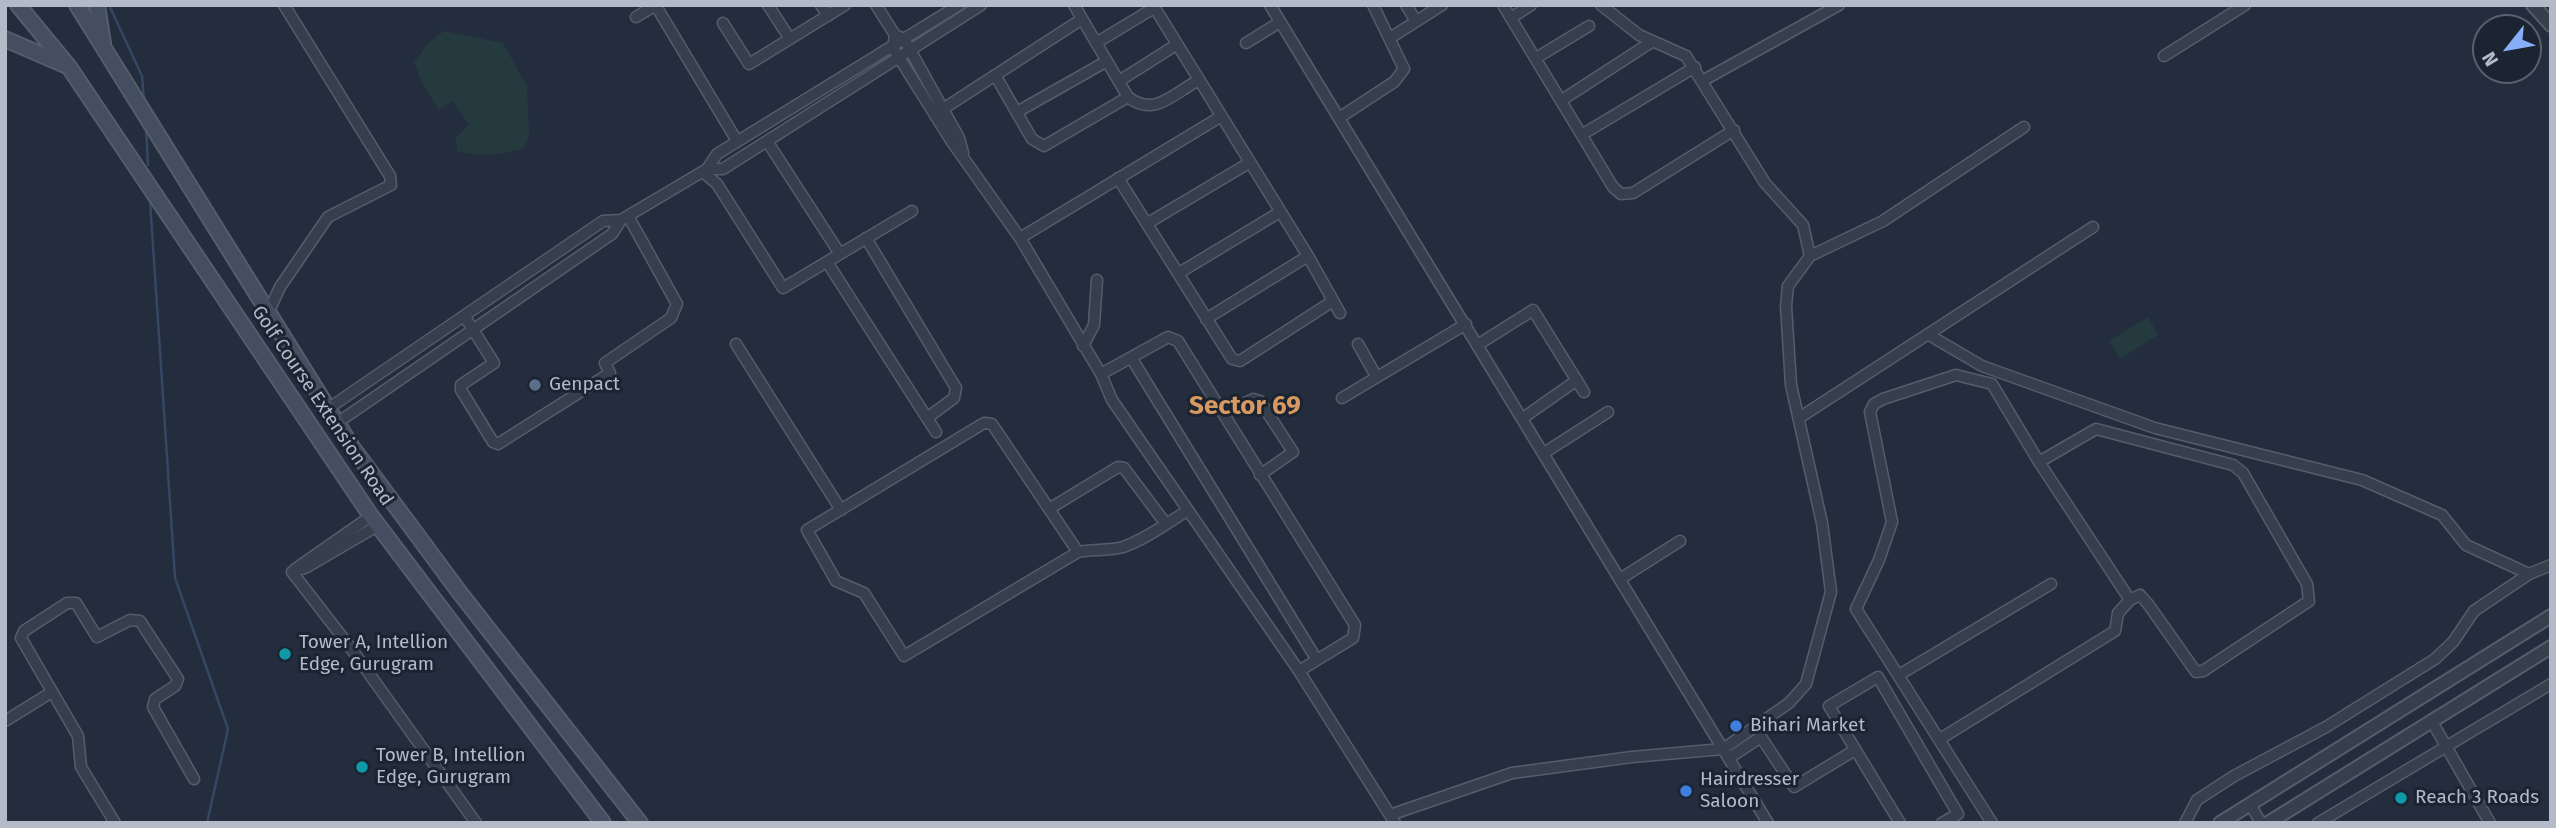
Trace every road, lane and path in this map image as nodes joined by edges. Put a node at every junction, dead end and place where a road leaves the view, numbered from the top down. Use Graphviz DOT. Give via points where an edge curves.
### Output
graph roads {
  1 [pos="18,5"];
  2 [pos="78,5"];
  3 [pos="97,5"];
  4 [pos="284,5"];
  5 [pos="656,5"];
  6 [pos="768,5"];
  7 [pos="821,5"];
  8 [pos="845,5"];
  9 [pos="876,5"];
  10 [pos="959,5"];
  11 [pos="981,5"];
  12 [pos="1074,5"];
  13 [pos="1270,5"];
  14 [pos="1373,5"];
  15 [pos="1406,5"];
  16 [pos="1442,5"];
  17 [pos="1503,5"];
  18 [pos="1531,5"];
  19 [pos="1601,5"];
  20 [pos="1839,5"];
  21 [pos="2245,5"];
  22 [pos="2533,5"];
  23 [pos="1153,7"];
  24 [pos="828,16"];
  25 [pos="636,17"];
  26 [pos="1511,18"];
  27 [pos="1082,19"];
  28 [pos="1280,22"];
  29 [pos="1416,22"];
  30 [pos="723,23"];
  31 [pos="2551,25"];
  32 [pos="1590,26"];
  33 [pos="899,37"];
  34 [pos="1390,38"];
  35 [pos="5,39"];
  36 [pos="790,39"];
  37 [pos="1653,41"];
  38 [pos="1096,43"];
  39 [pos="1246,43"];
  40 [pos="103,44"];
  41 [pos="1176,45"];
  42 [pos="893,48"];
  43 [pos="911,51"];
  44 [pos="2164,56"];
  45 [pos="900,58"];
  46 [pos="1536,58"];
  47 [pos="1107,61"];
  48 [pos="69,67"];
  49 [pos="1695,67"];
  50 [pos="995,75"];
  51 [pos="1704,80"];
  52 [pos="1119,81"];
  53 [pos="1197,81"];
  54 [pos="1128,97"];
  55 [pos="1562,100"];
  56 [pos="943,108"];
  57 [pos="1017,112"];
  58 [pos="1220,117"];
  59 [pos="1339,118"];
  60 [pos="2024,127"];
  61 [pos="1734,130"];
  62 [pos="1583,134"];
  63 [pos="737,141"];
  64 [pos="767,141"];
  65 [pos="964,157"];
  66 [pos="1249,163"];
  67 [pos="705,170"];
  68 [pos="1118,178"];
  69 [pos="912,211"];
  70 [pos="1280,212"];
  71 [pos="625,218"];
  72 [pos="1148,223"];
  73 [pos="2093,227"];
  74 [pos="1020,238"];
  75 [pos="866,239"];
  76 [pos="840,254"];
  77 [pos="1308,256"];
  78 [pos="1810,256"];
  79 [pos="827,262"];
  80 [pos="1179,273"];
  81 [pos="1097,280"];
  82 [pos="1333,301"];
  83 [pos="269,311"];
  84 [pos="1340,313"];
  85 [pos="465,317"];
  86 [pos="1206,318"];
  87 [pos="1466,324"];
  88 [pos="473,330"];
  89 [pos="1929,335"];
  90 [pos="437,336"];
  91 [pos="736,344"];
  92 [pos="1358,344"];
  93 [pos="1479,344"];
  94 [pos="1083,346"];
  95 [pos="446,348"];
  96 [pos="1132,359"];
  97 [pos="1101,374"];
  98 [pos="1376,376"];
  99 [pos="1577,380"];
  100 [pos="1584,392"];
  101 [pos="1342,398"];
  102 [pos="329,408"];
  103 [pos="1608,412"];
  104 [pos="1224,414"];
  105 [pos="928,418"];
  106 [pos="1523,418"];
  107 [pos="1799,418"];
  108 [pos="337,423"];
  109 [pos="936,432"];
  110 [pos="1545,453"];
  111 [pos="2039,462"];
  112 [pos="1260,475"];
  113 [pos="1049,509"];
  114 [pos="841,510"];
  115 [pos="1188,511"];
  116 [pos="375,520"];
  117 [pos="1166,524"];
  118 [pos="1680,541"];
  119 [pos="1077,552"];
  120 [pos="2551,565"];
  121 [pos="2529,574"];
  122 [pos="1620,579"];
  123 [pos="2051,584"];
  124 [pos="2130,600"];
  125 [pos="2551,616"];
  126 [pos="2551,647"];
  127 [pos="1317,660"];
  128 [pos="1299,671"];
  129 [pos="1899,675"];
  130 [pos="2551,684"];
  131 [pos="52,692"];
  132 [pos="2431,720"];
  133 [pos="5,721"];
  134 [pos="1940,739"];
  135 [pos="2445,746"];
  136 [pos="1856,750"];
  137 [pos="1726,754"];
  138 [pos="194,779"];
  139 [pos="2250,804"];
  140 [pos="1392,819"];
  141 [pos="115,823"];
  142 [pos="476,823"];
  143 [pos="603,823"];
  144 [pos="640,823"];
  145 [pos="1768,823"];
  146 [pos="1900,823"];
  147 [pos="1942,823"];
  148 [pos="1992,823"];
  149 [pos="2185,823"];
  150 [pos="2220,823"];
  151 [pos="2261,823"];
  152 [pos="2268,823"];
  153 [pos="2318,823"];
  154 [pos="2490,823"];
  1 -- 48 [label="main road, Golf Course Extension Road"];
  2 -- 40 [label="main road"];
  3 -- 40 [label="main road"];
  4 -- 83 [label="street" via="390,176 391,185 328,217"];
  5 -- 25 [label="street"];
  5 -- 63 [label="street"];
  6 -- 36 [label="street"];
  7 -- 24 [label="street"];
  8 -- 24 [label="street"];
  9 -- 33 [label="street"];
  10 -- 33 [label="street"];
  11 -- 43 [label="street"];
  12 -- 27 [label="street"];
  13 -- 28 [label="street"];
  14 -- 34 [label="street"];
  15 -- 29 [label="street"];
  16 -- 29 [label="street"];
  17 -- 26 [label="street"];
  18 -- 26 [label="street"];
  19 -- 37 [label="street" via="1639,36"];
  20 -- 51 [label="street"];
  21 -- 44 [label="street"];
  22 -- 31 [label="street"];
  23 -- 38 [label="street"];
  23 -- 41 [label="street"];
  24 -- 36 [label="street"];
  26 -- 46 [label="street"];
  27 -- 38 [label="street"];
  27 -- 50 [label="street"];
  28 -- 39 [label="street"];
  28 -- 59 [label="street"];
  29 -- 34 [label="street"];
  30 -- 36 [label="street" via="749,64"];
  32 -- 46 [label="street"];
  33 -- 42 [label="street"];
  33 -- 43 [label="street"];
  34 -- 59 [label="street" via="1402,61 1403,75"];
  35 -- 48 [label="main road"];
  37 -- 49 [label="street" via="1686,56"];
  37 -- 55 [label="street"];
  38 -- 47 [label="street"];
  40 -- 83 [label="main road"];
  41 -- 52 [label="street"];
  41 -- 53 [label="street"];
  42 -- 45 [label="street"];
  42 -- 63 [label="street"];
  43 -- 45 [label="street"];
  43 -- 56 [label="street"];
  45 -- 64 [label="street"];
  45 -- 65 [label="street"];
  46 -- 55 [label="street"];
  47 -- 52 [label="street"];
  47 -- 57 [label="street"];
  48 -- 116 [label="main road, Golf Course Extension Road"];
  49 -- 51 [label="street"];
  49 -- 62 [label="street"];
  50 -- 56 [label="street"];
  50 -- 57 [label="street"];
  51 -- 61 [label="street"];
  52 -- 54 [label="street"];
  53 -- 54 [label="street" via="1146,108"];
  53 -- 58 [label="street"];
  54 -- 57 [label="street" via="1044,146 1032,139"];
  55 -- 62 [label="street"];
  56 -- 65 [label="street"];
  58 -- 66 [label="street"];
  58 -- 68 [label="street"];
  59 -- 87 [label="street"];
  60 -- 78 [label="street" via="1883,220"];
  61 -- 62 [label="street" via="1626,195 1614,187"];
  61 -- 78 [label="street" via="1765,183 1803,225"];
  63 -- 67 [label="street" via="717,154"];
  64 -- 67 [label="street" via="723,169"];
  64 -- 76 [label="street"];
  65 -- 74 [label="street"];
  66 -- 70 [label="street"];
  66 -- 72 [label="street"];
  67 -- 71 [label="street"];
  67 -- 79 [label="street" via="783,288"];
  68 -- 72 [label="street"];
  68 -- 74 [label="street"];
  69 -- 75 [label="street"];
  70 -- 77 [label="street"];
  70 -- 80 [label="street"];
  71 -- 85 [label="street" via="603,221"];
  71 -- 88 [label="street" via="612,234"];
  71 -- 88 [label="street" via="677,311 605,363 610,373 498,444 461,390 461,385 494,363"];
  72 -- 80 [label="street"];
  73 -- 89 [label="street"];
  74 -- 94 [label="street"];
  75 -- 76 [label="street"];
  75 -- 105 [label="street" via="956,388 954,398"];
  76 -- 79 [label="street"];
  77 -- 82 [label="street"];
  77 -- 86 [label="street"];
  78 -- 107 [label="street" via="1788,286 1786,306 1791,385"];
  79 -- 105 [label="street"];
  80 -- 86 [label="street"];
  81 -- 94 [label="street" via="1094,325"];
  82 -- 84 [label="street"];
  82 -- 86 [label="street" via="1240,361 1229,355"];
  83 -- 102 [label="main road"];
  85 -- 88 [label="street"];
  85 -- 90 [label="street"];
  87 -- 93 [label="street"];
  87 -- 98 [label="street"];
  88 -- 95 [label="street"];
  89 -- 107 [label="street"];
  89 -- 121 [label="street" via="1982,366 2155,428 2362,480 2442,515 2466,545"];
  90 -- 95 [label="street"];
  90 -- 102 [label="street"];
  91 -- 114 [label="street"];
  92 -- 98 [label="street"];
  93 -- 99 [label="street" via="1533,310"];
  93 -- 106 [label="street"];
  94 -- 97 [label="street"];
  95 -- 108 [label="street"];
  96 -- 97 [label="street"];
  96 -- 104 [label="street" via="1168,337 1175,338"];
  96 -- 127 [label="street"];
  97 -- 115 [label="street" via="1112,400"];
  98 -- 101 [label="street"];
  99 -- 100 [label="street"];
  99 -- 106 [label="street"];
  102 -- 108 [label="main road"];
  103 -- 110 [label="street"];
  104 -- 112 [label="street"];
  104 -- 112 [label="street" via="1253,399 1260,401 1293,452"];
  105 -- 109 [label="street"];
  106 -- 110 [label="street"];
  107 -- 137 [label="street" via="1822,523 1831,592 1827,617 1807,684"];
  108 -- 144 [label="main road" via="405,521"];
  110 -- 122 [label="street"];
  111 -- 124 [label="street"];
  111 -- 124 [label="street" via="2096,429 2233,466 2242,473 2311,597 2196,672 2140,595"];
  111 -- 129 [label="street" via="2000,395 1983,379 1956,375 1874,404 1871,421 1892,522 1856,609"];
  112 -- 127 [label="street" via="1355,625 1353,638"];
  113 -- 114 [label="street" via="992,424 984,423"];
  113 -- 117 [label="street" via="1118,467 1124,468"];
  113 -- 119 [label="street"];
  114 -- 119 [label="street" via="807,530 836,581 864,593 904,656"];
  115 -- 117 [label="street"];
  115 -- 128 [label="street"];
  116 -- 142 [label="street" via="307,567 292,572"];
  116 -- 143 [label="main road, Golf Course Extension Road"];
  117 -- 119 [label="street" via="1119,548"];
  118 -- 122 [label="street"];
  120 -- 121 [label="street"];
  121 -- 149 [label="street" via="2474,611 2435,659 2197,800"];
  122 -- 137 [label="street"];
  123 -- 129 [label="street"];
  124 -- 134 [label="street" via="2118,613 2115,631"];
  125 -- 139 [label="street"];
  126 -- 132 [label="street"];
  127 -- 128 [label="street"];
  128 -- 140 [label="street"];
  129 -- 134 [label="street"];
  130 -- 135 [label="street"];
  131 -- 133 [label="street"];
  131 -- 138 [label="street" via="23,645 24,631 71,602 97,637 130,620 140,621 178,679 155,699 153,707"];
  131 -- 141 [label="street" via="78,736 80,767"];
  132 -- 135 [label="street"];
  132 -- 152 [label="street"];
  134 -- 148 [label="street"];
  135 -- 153 [label="street"];
  135 -- 154 [label="street"];
  136 -- 137 [label="street" via="1794,787 1761,737"];
  136 -- 146 [label="street"];
  136 -- 147 [label="street" via="1829,706 1878,677 1958,814"];
  137 -- 140 [label="street" via="1512,773"];
  137 -- 145 [label="street"];
  139 -- 150 [label="street"];
  139 -- 151 [label="street"];
}
